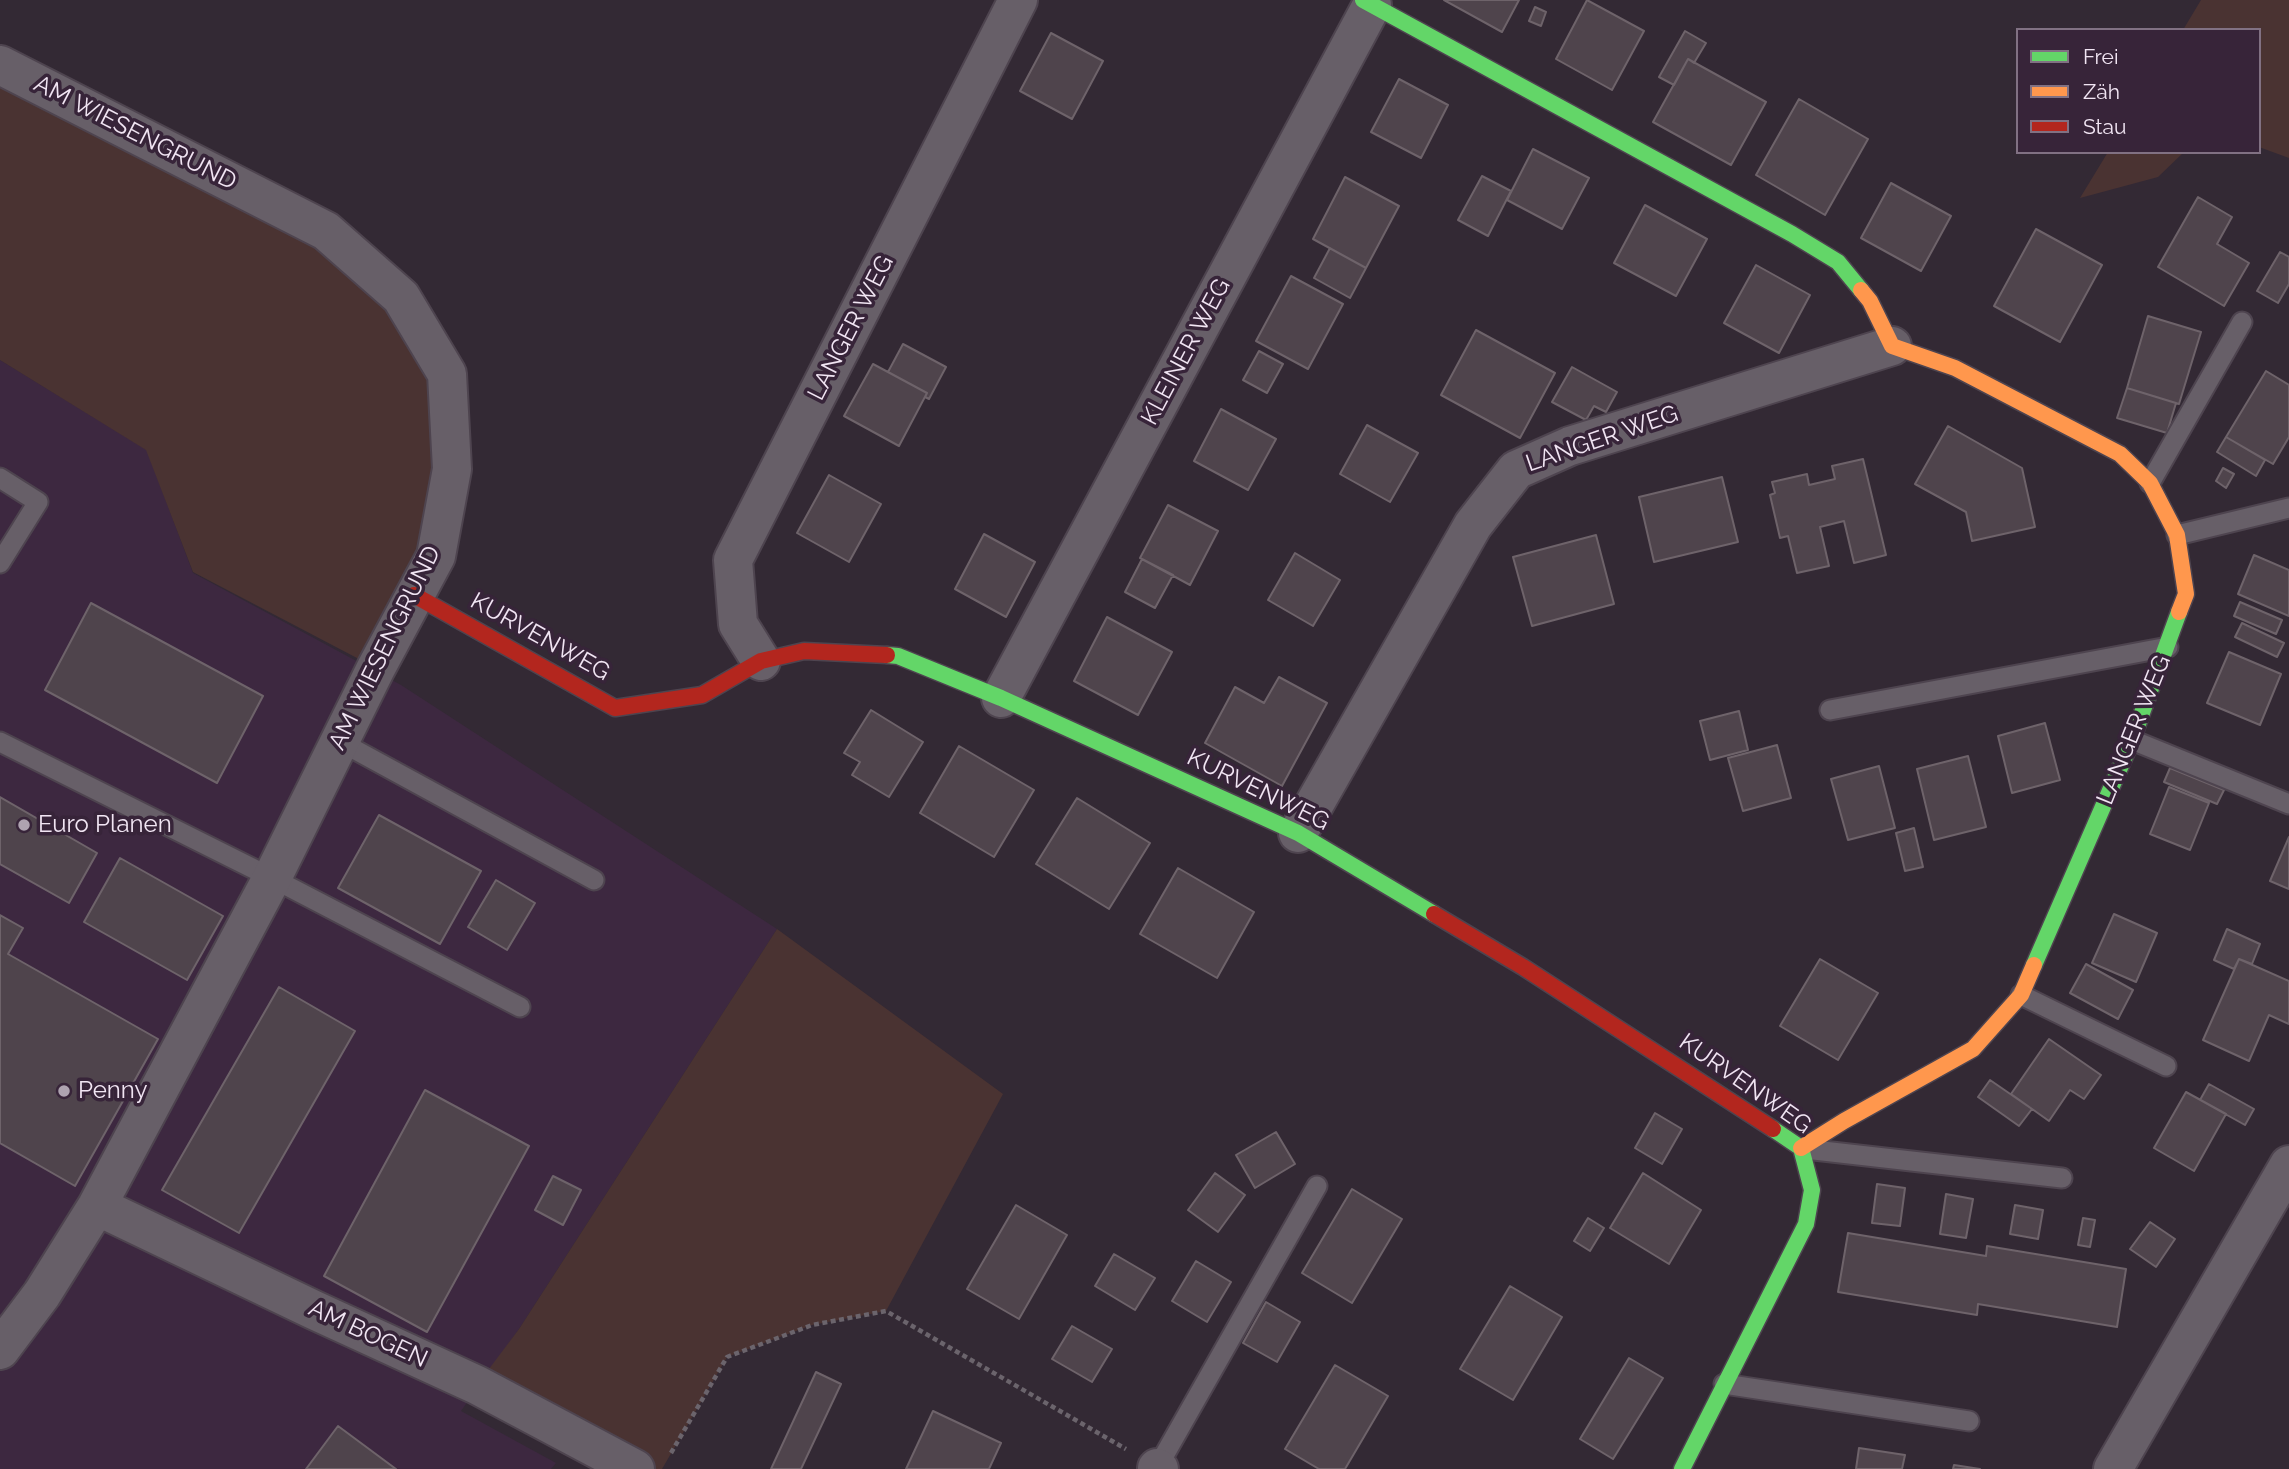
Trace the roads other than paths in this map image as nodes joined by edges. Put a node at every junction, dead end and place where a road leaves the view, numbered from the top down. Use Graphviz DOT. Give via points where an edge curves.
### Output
graph roads {
  1 [pos="1018,0"];
  2 [pos="1367,2"];
  3 [pos="0,65"];
  4 [pos="2242,322"];
  5 [pos="1892,346"];
  6 [pos="0,478"];
  7 [pos="2150,483"];
  8 [pos="2289,508"];
  9 [pos="2177,535"];
  10 [pos="0,563"];
  11 [pos="415,595"];
  12 [pos="2168,647"];
  13 [pos="761,661"];
  14 [pos="1001,698"];
  15 [pos="1830,710"];
  16 [pos="2132,740"];
  17 [pos="339,741"];
  18 [pos="0,742"];
  19 [pos="2289,804"];
  20 [pos="1298,833"];
  21 [pos="272,878"];
  22 [pos="594,880"];
  23 [pos="2021,995"];
  24 [pos="520,1007"];
  25 [pos="2166,1066"];
  26 [pos="1801,1148"];
  27 [pos="2289,1165"];
  28 [pos="2062,1178"];
  29 [pos="1317,1186"];
  30 [pos="97,1206"];
  31 [pos="0,1350"];
  32 [pos="1724,1384"];
  33 [pos="1969,1421"];
  34 [pos="652,1463"];
  35 [pos="1158,1468"];
  36 [pos="1682,1469"];
  37 [pos="2113,1469"];
  1 -- 13 [label="street, LANGER WEG" via="733,560 738,624"];
  2 -- 5 [label="street" via="1838,262 1870,301"];
  2 -- 14 [label="street, KLEINER WEG"];
  3 -- 11 [label="street, AM WIESENGRUND" via="326,231 401,297 447,374 452,469 436,556"];
  4 -- 7 [label="lane"];
  5 -- 7 [label="street, LANGER WEG" via="1955,368 2120,454"];
  5 -- 20 [label="street, LANGER WEG" via="1570,446 1516,470 1473,525"];
  6 -- 10 [label="lane" via="38,502"];
  7 -- 9 [label="street, LANGER WEG"];
  8 -- 9 [label="lane"];
  9 -- 12 [label="street, LANGER WEG" via="2186,594"];
  11 -- 13 [label="street, KURVENWEG" via="615,708 702,695"];
  11 -- 17 [label="street, AM WIESENGRUND"];
  12 -- 15 [label="lane"];
  12 -- 16 [label="street, LANGER WEG"];
  13 -- 14 [label="street, KURVENWEG" via="804,651 898,656"];
  14 -- 20 [label="street, KURVENWEG"];
  16 -- 19 [label="lane"];
  16 -- 23 [label="street, LANGER WEG"];
  17 -- 21 [label="street, AM WIESENGRUND"];
  17 -- 22 [label="lane"];
  18 -- 21 [label="lane"];
  20 -- 26 [label="street, KURVENWEG" via="1523,967"];
  21 -- 24 [label="lane"];
  21 -- 30 [label="street, AM WIESENGRUND"];
  23 -- 25 [label="lane"];
  23 -- 26 [label="street, LANGER WEG" via="1973,1049"];
  26 -- 28 [label="lane"];
  26 -- 32 [label="street, KURVENWEG" via="1812,1190 1806,1224"];
  27 -- 37 [label="street"];
  29 -- 35 [label="lane"];
  30 -- 31 [label="street, AM WIESENGRUND" via="42,1294"];
  30 -- 34 [label="street, AM BOGEN"];
  32 -- 33 [label="lane"];
  32 -- 36 [label="street, KURVENWEG"];
}
